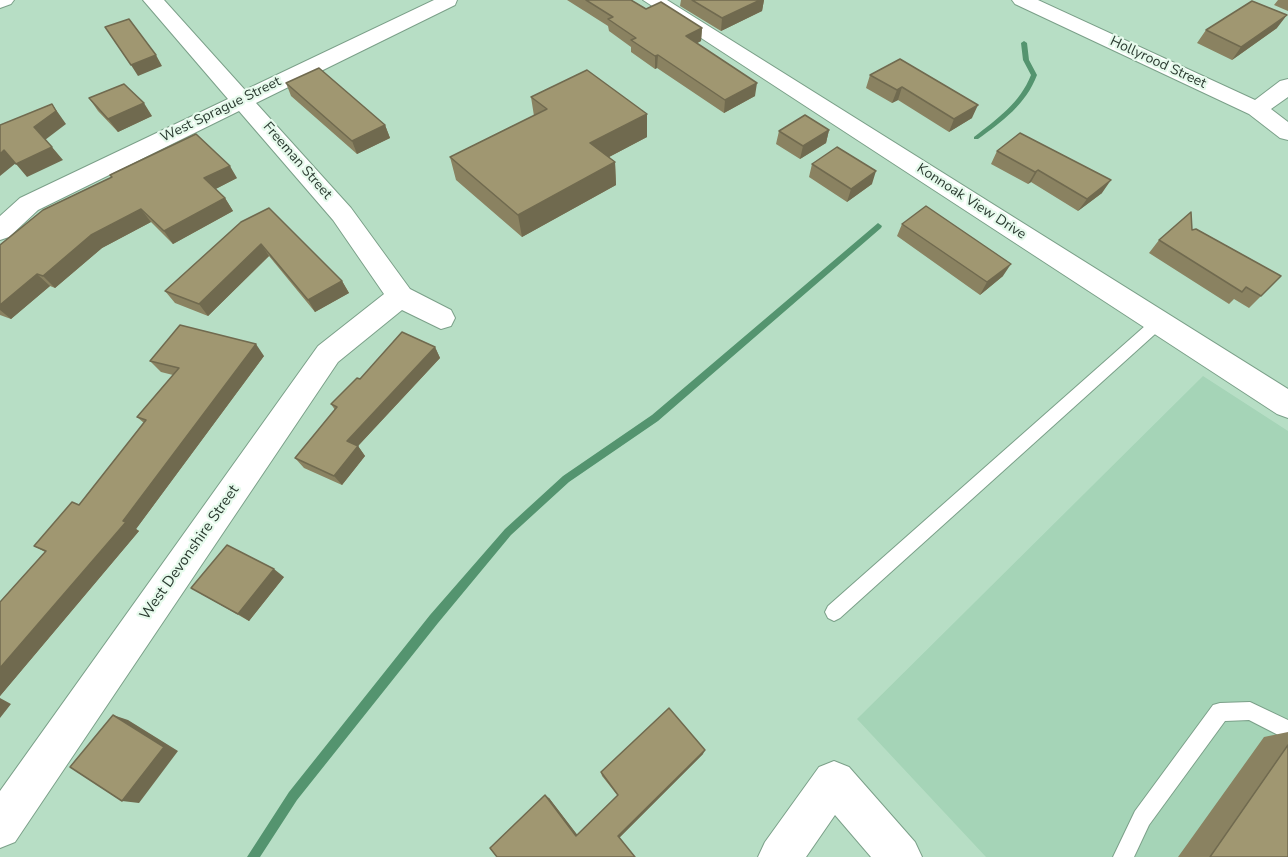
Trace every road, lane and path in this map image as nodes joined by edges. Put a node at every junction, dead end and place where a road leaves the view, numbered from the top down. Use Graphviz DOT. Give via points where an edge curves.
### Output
graph roads {
  1 [pos="4,0"];
  2 [pos="153,0"];
  3 [pos="653,0"];
  4 [pos="1022,0"];
  5 [pos="448,1"];
  6 [pos="0,2"];
  7 [pos="1288,86"];
  8 [pos="243,99"];
  9 [pos="1257,109"];
  10 [pos="1288,133"];
  11 [pos="0,231"];
  12 [pos="400,296"];
  13 [pos="441,318"];
  14 [pos="1159,322"];
  15 [pos="1288,405"];
  16 [pos="834,612"];
  17 [pos="1288,730"];
  18 [pos="0,827"];
  19 [pos="780,857"];
  20 [pos="900,857"];
  21 [pos="1123,857"];
  1 -- 6 [label="street"];
  2 -- 8 [label="street, Freeman Street"];
  3 -- 14 [label="street, Konnoak View Drive"];
  4 -- 9 [label="street, Hollyrood Street"];
  5 -- 8 [label="street, West Sprague Street"];
  7 -- 9 [label="street"];
  8 -- 11 [label="street, West Sprague Street" via="29,204"];
  8 -- 12 [label="street, Freeman Street" via="342,214"];
  9 -- 10 [label="street, Hollyrood Street"];
  12 -- 13 [label="street, Freeman Street"];
  12 -- 18 [label="street, West Devonshire Street" via="328,354"];
  14 -- 15 [label="street, Konnoak View Drive"];
  14 -- 16 [label="lane"];
  17 -- 21 [label="lane" via="1250,711 1220,712 1142,818"];
  19 -- 20 [label="street" via="834,782"];
}
